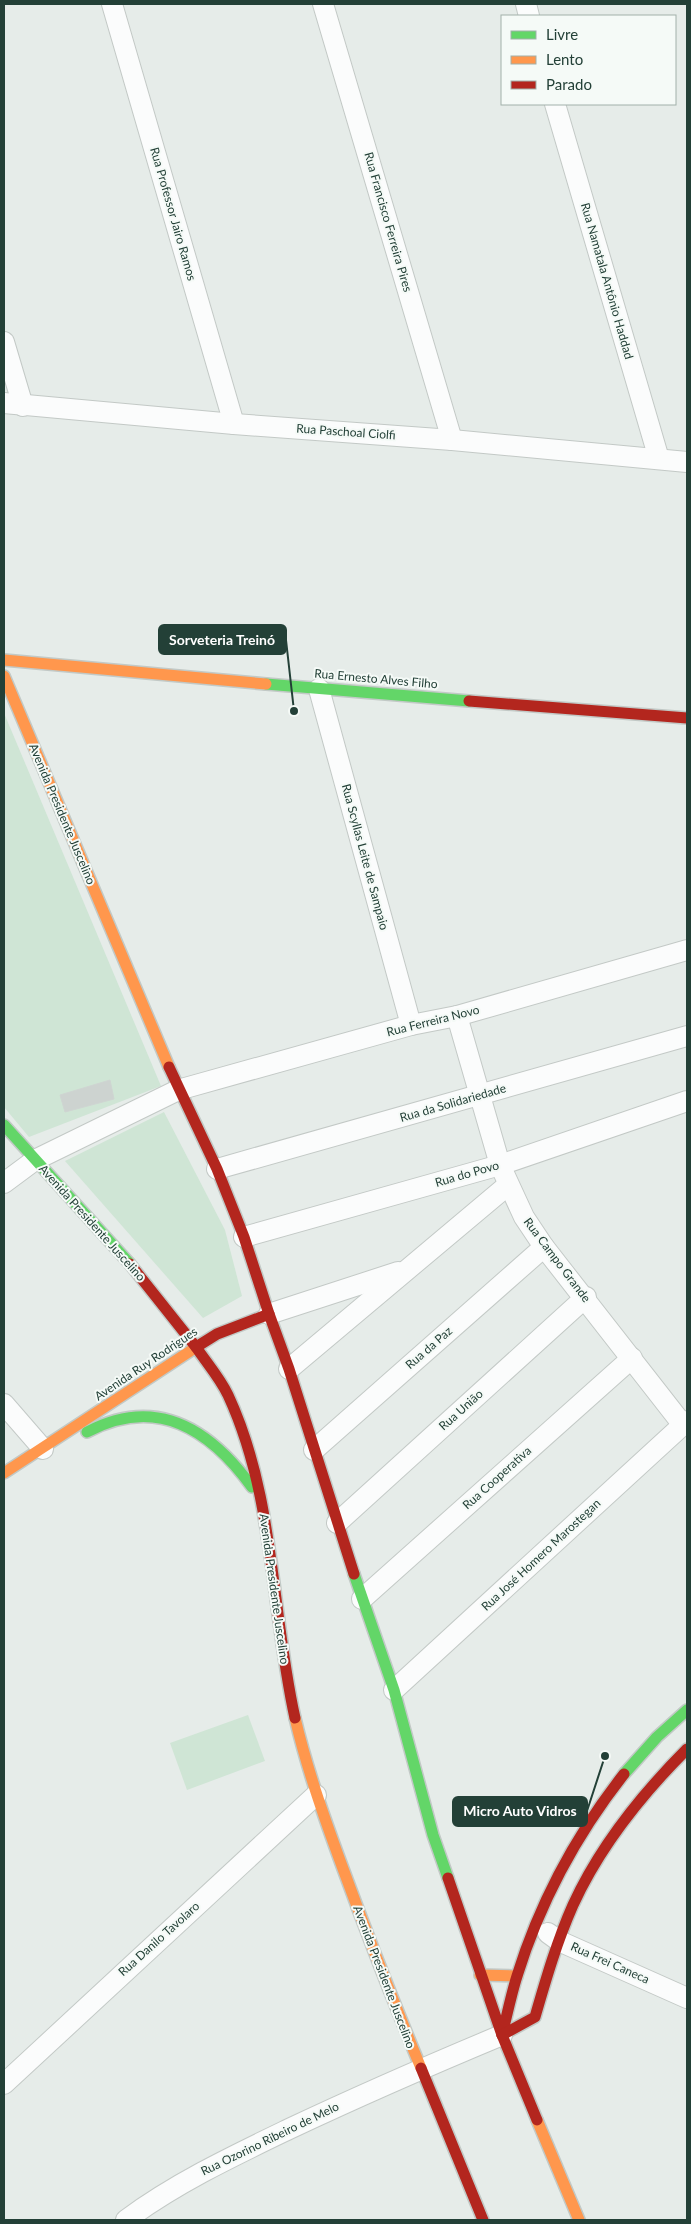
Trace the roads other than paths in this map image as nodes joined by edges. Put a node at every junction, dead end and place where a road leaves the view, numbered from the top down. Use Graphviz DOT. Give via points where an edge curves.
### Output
graph roads {
  1 [pos="112,4"];
  2 [pos="323,4"];
  3 [pos="555,105"];
  4 [pos="4,342"];
  5 [pos="13,404"];
  6 [pos="234,424"];
  7 [pos="452,440"];
  8 [pos="659,459"];
  9 [pos="687,462"];
  10 [pos="4,660"];
  11 [pos="4,676"];
  12 [pos="319,688"];
  13 [pos="687,718"];
  14 [pos="687,950"];
  15 [pos="457,1016"];
  16 [pos="411,1025"];
  17 [pos="687,1036"];
  18 [pos="178,1090"];
  19 [pos="480,1095"];
  20 [pos="687,1101"];
  21 [pos="4,1125"];
  22 [pos="35,1160"];
  23 [pos="500,1165"];
  24 [pos="218,1169"];
  25 [pos="4,1183"];
  26 [pos="508,1185"];
  27 [pos="244,1237"];
  28 [pos="544,1246"];
  29 [pos="407,1268"];
  30 [pos="586,1297"];
  31 [pos="269,1314"];
  32 [pos="196,1347"];
  33 [pos="632,1358"];
  34 [pos="289,1369"];
  35 [pos="4,1404"];
  36 [pos="685,1423"];
  37 [pos="43,1449"];
  38 [pos="314,1450"];
  39 [pos="4,1473"];
  40 [pos="262,1501"];
  41 [pos="337,1523"];
  42 [pos="362,1599"];
  43 [pos="394,1690"];
  44 [pos="687,1710"];
  45 [pos="687,1749"];
  46 [pos="316,1796"];
  47 [pos="536,1924"];
  48 [pos="559,1941"];
  49 [pos="480,1975"];
  50 [pos="518,1976"];
  51 [pos="687,1998"];
  52 [pos="502,2035"];
  53 [pos="421,2069"];
  54 [pos="4,2084"];
  55 [pos="126,2220"];
  56 [pos="483,2220"];
  57 [pos="580,2220"];
  1 -- 6 [label="street, Rua Professor Jairo Ramos"];
  2 -- 7 [label="street, Rua Francisco Ferreira Pires"];
  3 -- 8 [label="street, Rua Namatala Antônio Haddad"];
  4 -- 5 [label="street"];
  5 -- 6 [label="street, Rua Paschoal Ciolfi"];
  6 -- 7 [label="street, Rua Paschoal Ciolfi"];
  7 -- 8 [label="street, Rua Paschoal Ciolfi"];
  8 -- 9 [label="street, Rua Paschoal Ciolfi"];
  10 -- 12 [label="main road, Rua Ernesto Alves Filho"];
  11 -- 18 [label="main road, Avenida Presidente Juscelino"];
  12 -- 13 [label="main road, Rua Ernesto Alves Filho"];
  12 -- 16 [label="street, Rua Scyllas Leite de Sampaio"];
  14 -- 15 [label="street, Rua Ferreira Novo"];
  15 -- 16 [label="street, Rua Ferreira Novo"];
  15 -- 19 [label="street, Rua Campo Grande"];
  16 -- 18 [label="street, Rua Ferreira Novo"];
  17 -- 19 [label="street, Rua da Solidariedade"];
  18 -- 22 [label="street, Avenida Presidente Juscelino"];
  18 -- 24 [label="main road, Avenida Presidente Juscelino"];
  19 -- 23 [label="street, Rua Campo Grande"];
  19 -- 24 [label="street, Rua da Solidariedade"];
  20 -- 23 [label="street, Rua do Povo"];
  21 -- 22 [label="main road, Avenida Presidente Juscelino"];
  22 -- 25 [label="street"];
  22 -- 32 [label="main road, Avenida Presidente Juscelino" via="136,1269"];
  23 -- 26 [label="street, Rua Campo Grande"];
  23 -- 27 [label="street, Rua do Povo"];
  24 -- 27 [label="main road, Avenida Presidente Juscelino"];
  26 -- 28 [label="street, Rua Campo Grande"];
  26 -- 29 [label="street, Rua do Povo"];
  27 -- 31 [label="main road, Avenida Presidente Juscelino"];
  28 -- 30 [label="street, Rua Campo Grande"];
  28 -- 38 [label="street, Rua da Paz"];
  29 -- 31 [label="street"];
  29 -- 34 [label="street, Rua do Povo"];
  30 -- 33 [label="street, Rua Campo Grande"];
  30 -- 41 [label="street, Rua União"];
  31 -- 32 [label="main road, Avenida Ruy Rodrigues" via="217,1334"];
  31 -- 34 [label="main road, Avenida Presidente Juscelino"];
  32 -- 37 [label="main road, Avenida Ruy Rodrigues"];
  32 -- 40 [label="main road, Avenida Presidente Juscelino" via="227,1393 243,1434"];
  33 -- 36 [label="street, Rua Campo Grande"];
  33 -- 42 [label="street, Rua Cooperativa"];
  34 -- 38 [label="main road, Avenida Presidente Juscelino"];
  35 -- 37 [label="street"];
  36 -- 43 [label="street, Rua José Homero Marostegan"];
  37 -- 39 [label="main road, Avenida Ruy Rodrigues"];
  37 -- 40 [label="main road, Avenida Ruy Rodrigues" via="114,1420 157,1418 175,1422 197,1430 214,1442 235,1462"];
  38 -- 41 [label="main road, Avenida Presidente Juscelino"];
  40 -- 46 [label="main road, Avenida Presidente Juscelino" via="288,1686"];
  41 -- 42 [label="main road, Avenida Presidente Juscelino"];
  42 -- 43 [label="main road, Avenida Presidente Juscelino"];
  43 -- 49 [label="main road, Avenida Presidente Juscelino" via="433,1835"];
  44 -- 47 [label="main road" via="642,1753 578,1838"];
  45 -- 48 [label="main road" via="651,1786 615,1834 580,1890"];
  46 -- 53 [label="main road, Avenida Presidente Juscelino" via="373,1952"];
  46 -- 54 [label="street, Rua Danilo Tavolaro"];
  47 -- 48 [label="street, Rua Frei Caneca"];
  47 -- 50 [label="main road"];
  48 -- 51 [label="street, Rua Frei Caneca"];
  48 -- 52 [label="main road" via="535,2017"];
  49 -- 50 [label="main road"];
  49 -- 52 [label="main road, Avenida Presidente Juscelino"];
  50 -- 52 [label="main road"];
  52 -- 53 [label="street"];
  52 -- 57 [label="main road, Avenida Presidente Juscelino"];
  53 -- 55 [label="street, Rua Ozorino Ribeiro de Melo" via="242,2151 184,2181"];
  53 -- 56 [label="main road, Avenida Presidente Juscelino"];
}
